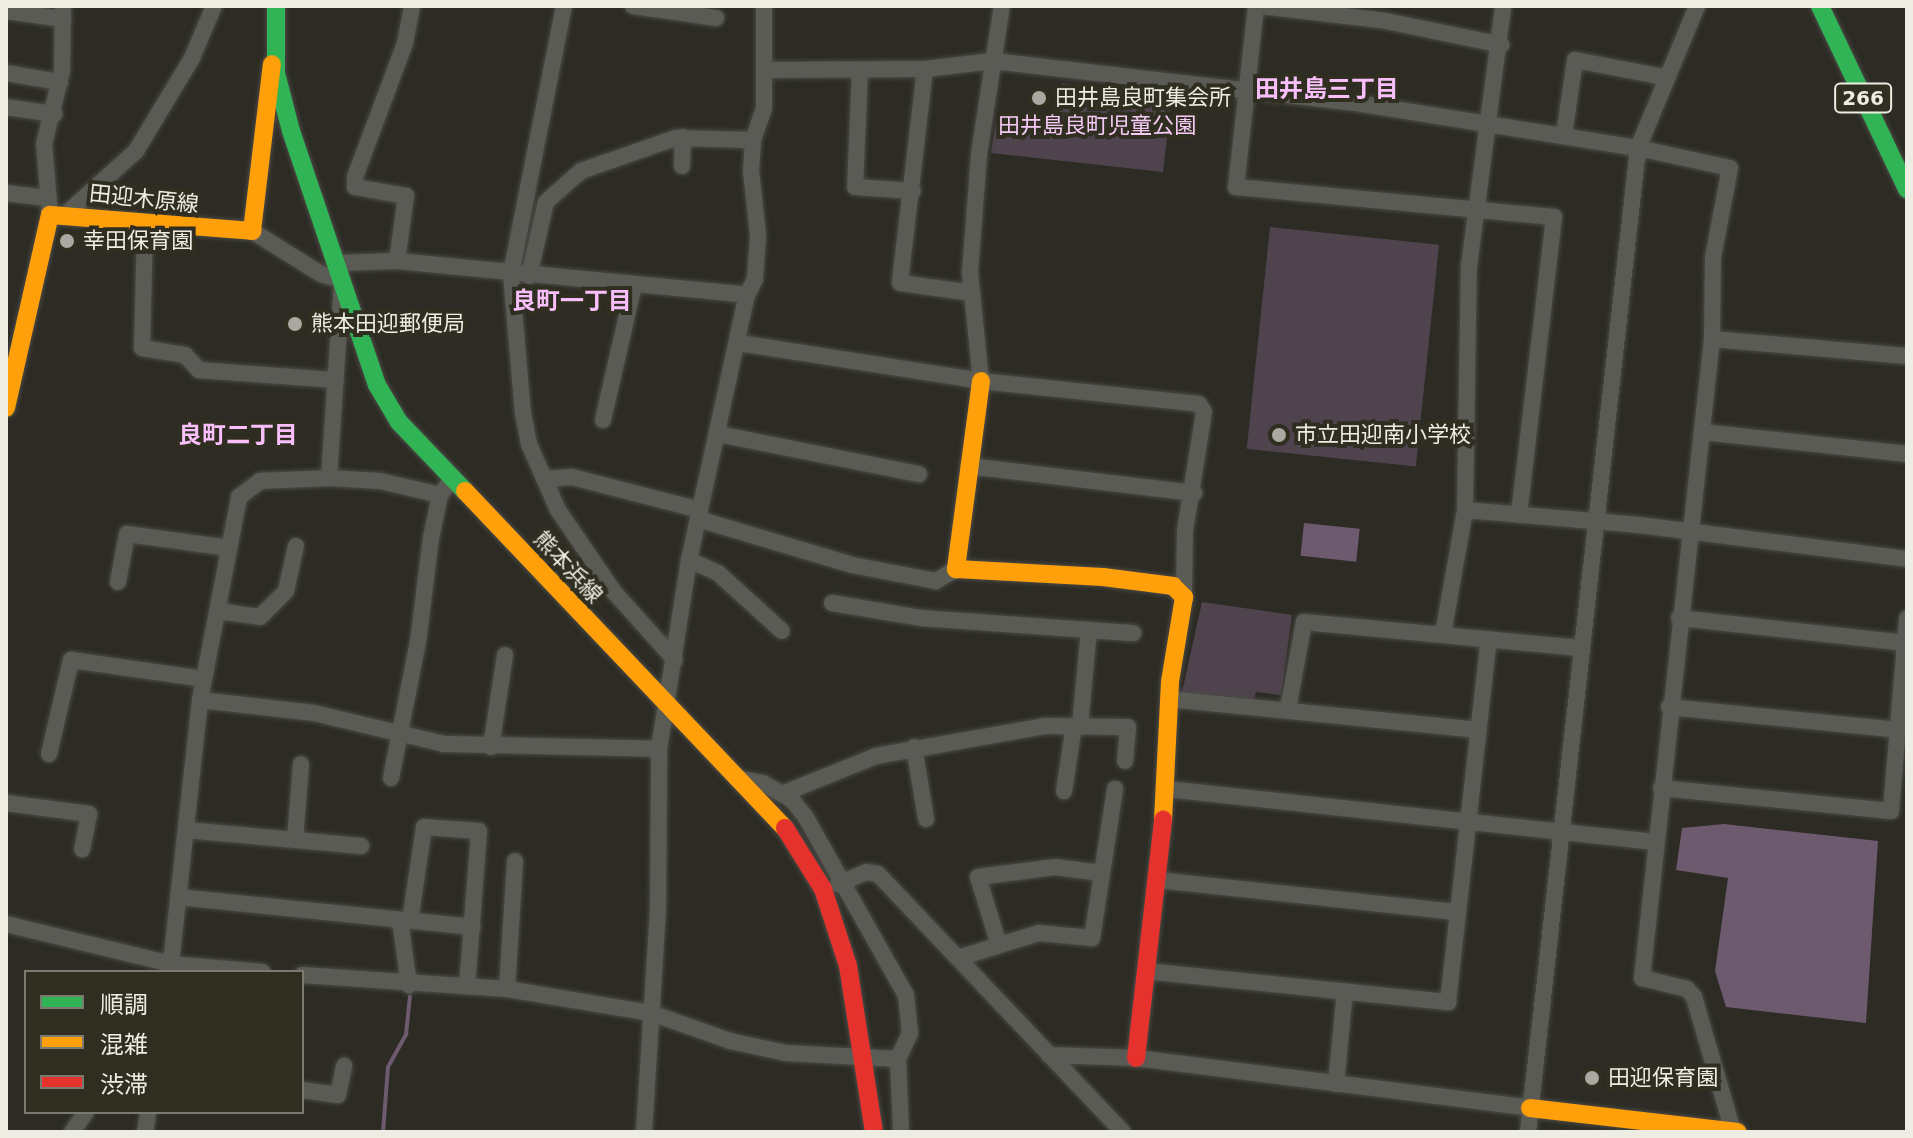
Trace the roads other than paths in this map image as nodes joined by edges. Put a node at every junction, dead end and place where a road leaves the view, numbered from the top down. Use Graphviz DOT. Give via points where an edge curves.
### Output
graph roads {
  1 [pos="214,6"];
  2 [pos="276,6"];
  3 [pos="412,6"];
  4 [pos="564,6"];
  5 [pos="633,6"];
  6 [pos="764,6"];
  7 [pos="1002,6"];
  8 [pos="1258,6"];
  9 [pos="1503,6"];
  10 [pos="1697,6"];
  11 [pos="1820,6"];
  12 [pos="6,11"];
  13 [pos="63,13"];
  14 [pos="716,18"];
  15 [pos="1502,45"];
  16 [pos="274,54"];
  17 [pos="993,61"];
  18 [pos="925,69"];
  19 [pos="766,70"];
  20 [pos="860,70"];
  21 [pos="6,73"];
  22 [pos="1664,77"];
  23 [pos="60,82"];
  24 [pos="1247,92"];
  25 [pos="6,107"];
  26 [pos="54,114"];
  27 [pos="1490,123"];
  28 [pos="1564,135"];
  29 [pos="683,137"];
  30 [pos="753,140"];
  31 [pos="1638,148"];
  32 [pos="682,166"];
  33 [pos="1907,189"];
  34 [pos="913,191"];
  35 [pos="6,193"];
  36 [pos="1480,206"];
  37 [pos="53,209"];
  38 [pos="145,226"];
  39 [pos="252,231"];
  40 [pos="397,261"];
  41 [pos="340,271"];
  42 [pos="511,274"];
  43 [pos="529,276"];
  44 [pos="634,285"];
  45 [pos="972,293"];
  46 [pos="747,295"];
  47 [pos="1712,339"];
  48 [pos="739,343"];
  49 [pos="1907,356"];
  50 [pos="336,380"];
  51 [pos="981,381"];
  52 [pos="6,408"];
  53 [pos="603,420"];
  54 [pos="1702,432"];
  55 [pos="718,434"];
  56 [pos="1907,454"];
  57 [pos="968,466"];
  58 [pos="919,474"];
  59 [pos="329,478"];
  60 [pos="452,479"];
  61 [pos="544,479"];
  62 [pos="1194,493"];
  63 [pos="440,495"];
  64 [pos="1465,510"];
  65 [pos="699,515"];
  66 [pos="1519,515"];
  67 [pos="1597,522"];
  68 [pos="1689,533"];
  69 [pos="296,546"];
  70 [pos="229,548"];
  71 [pos="1907,559"];
  72 [pos="689,560"];
  73 [pos="956,569"];
  74 [pos="118,582"];
  75 [pos="1184,597"];
  76 [pos="832,603"];
  77 [pos="218,611"];
  78 [pos="1679,618"];
  79 [pos="1907,619"];
  80 [pos="1089,629"];
  81 [pos="782,631"];
  82 [pos="1133,633"];
  83 [pos="1443,634"];
  84 [pos="1489,639"];
  85 [pos="1905,643"];
  86 [pos="1580,648"];
  87 [pos="505,655"];
  88 [pos="675,660"];
  89 [pos="204,679"];
  90 [pos="1169,699"];
  91 [pos="200,700"];
  92 [pos="669,706"];
  93 [pos="1669,707"];
  94 [pos="1288,709"];
  95 [pos="1077,726"];
  96 [pos="1478,730"];
  97 [pos="1898,730"];
  98 [pos="400,735"];
  99 [pos="491,747"];
  100 [pos="914,747"];
  101 [pos="659,749"];
  102 [pos="49,754"];
  103 [pos="1125,761"];
  104 [pos="301,764"];
  105 [pos="391,778"];
  106 [pos="741,779"];
  107 [pos="1661,788"];
  108 [pos="1115,789"];
  109 [pos="1167,789"];
  110 [pos="1064,791"];
  111 [pos="782,794"];
  112 [pos="6,803"];
  113 [pos="926,819"];
  114 [pos="1467,823"];
  115 [pos="186,830"];
  116 [pos="1563,834"];
  117 [pos="295,840"];
  118 [pos="1655,842"];
  119 [pos="361,846"];
  120 [pos="82,849"];
  121 [pos="515,861"];
  122 [pos="1102,873"];
  123 [pos="1157,880"];
  124 [pos="845,882"];
  125 [pos="823,889"];
  126 [pos="178,897"];
  127 [pos="1457,912"];
  128 [pos="405,920"];
  129 [pos="6,924"];
  130 [pos="472,927"];
  131 [pos="999,945"];
  132 [pos="958,958"];
  133 [pos="171,968"];
  134 [pos="217,970"];
  135 [pos="1146,971"];
  136 [pos="304,975"];
  137 [pos="409,985"];
  138 [pos="467,987"];
  139 [pos="507,989"];
  140 [pos="1345,991"];
  141 [pos="651,1013"];
  142 [pos="1049,1055"];
  143 [pos="1136,1058"];
  144 [pos="898,1059"];
  145 [pos="862,1061"];
  146 [pos="344,1066"];
  147 [pos="1336,1084"];
  148 [pos="304,1090"];
  149 [pos="1530,1108"];
  150 [pos="85,1114"];
  151 [pos="72,1132"];
  152 [pos="644,1132"];
  153 [pos="874,1132"];
  154 [pos="901,1132"];
  155 [pos="1123,1132"];
  156 [pos="1528,1132"];
  157 [pos="1735,1132"];
  1 -- 37 [label="street" via="192,58 136,151"];
  2 -- 16 [label="main road, 熊本浜線"];
  3 -- 40 [label="street" via="405,43 355,177 355,187 406,196"];
  4 -- 42 [label="street"];
  5 -- 14 [label="street"];
  6 -- 19 [label="street"];
  7 -- 17 [label="street"];
  8 -- 15 [label="street" via="1386,21"];
  8 -- 24 [label="street"];
  9 -- 15 [label="street"];
  10 -- 22 [label="street"];
  11 -- 33 [label="main road, 266"];
  12 -- 13 [label="street"];
  13 -- 23 [label="street"];
  15 -- 27 [label="street"];
  16 -- 39 [label="main road" via="265,93"];
  16 -- 41 [label="main road, 熊本浜線" via="291,131"];
  17 -- 18 [label="street"];
  17 -- 24 [label="street"];
  17 -- 45 [label="street" via="979,154"];
  18 -- 20 [label="street"];
  18 -- 34 [label="street"];
  19 -- 20 [label="street"];
  19 -- 30 [label="street" via="764,108"];
  20 -- 34 [label="street" via="855,187"];
  21 -- 23 [label="street"];
  22 -- 28 [label="street" via="1575,60"];
  22 -- 31 [label="street"];
  23 -- 26 [label="street"];
  24 -- 27 [label="street"];
  24 -- 36 [label="street" via="1236,187"];
  25 -- 26 [label="street"];
  26 -- 37 [label="street" via="44,144"];
  27 -- 28 [label="street"];
  27 -- 36 [label="street"];
  28 -- 31 [label="street"];
  29 -- 30 [label="street"];
  29 -- 32 [label="street"];
  29 -- 43 [label="street" via="607,159 558,188 540,216"];
  30 -- 46 [label="street" via="758,235 755,279"];
  31 -- 47 [label="street" via="1730,168 1713,257"];
  31 -- 67 [label="street"];
  34 -- 45 [label="street" via="900,283"];
  35 -- 37 [label="street"];
  36 -- 64 [label="street" via="1469,266"];
  36 -- 66 [label="street" via="1554,217"];
  37 -- 38 [label="main road, 田迎木原線"];
  37 -- 52 [label="main road" via="37,255"];
  38 -- 39 [label="main road, 田迎木原線"];
  38 -- 50 [label="street" via="142,348 185,355 199,370"];
  39 -- 41 [label="street" via="321,274"];
  40 -- 41 [label="street"];
  40 -- 42 [label="street"];
  41 -- 50 [label="street"];
  41 -- 60 [label="main road, 熊本浜線" via="377,385 399,422"];
  42 -- 43 [label="street"];
  42 -- 61 [label="street" via="523,413"];
  43 -- 44 [label="street"];
  44 -- 46 [label="street"];
  44 -- 53 [label="street"];
  45 -- 51 [label="street"];
  46 -- 48 [label="street"];
  47 -- 49 [label="street"];
  47 -- 54 [label="street"];
  48 -- 51 [label="street"];
  48 -- 55 [label="street"];
  50 -- 59 [label="street"];
  51 -- 57 [label="main road"];
  51 -- 62 [label="street" via="1199,404 1204,412"];
  54 -- 56 [label="street"];
  54 -- 68 [label="street"];
  55 -- 58 [label="street"];
  55 -- 65 [label="street"];
  57 -- 62 [label="street"];
  57 -- 73 [label="main road"];
  59 -- 63 [label="street" via="380,481"];
  59 -- 70 [label="street" via="277,478 247,486 239,497"];
  60 -- 63 [label="street"];
  60 -- 92 [label="main road, 熊本浜線"];
  61 -- 65 [label="street" via="572,477"];
  61 -- 88 [label="street" via="558,510 614,592"];
  62 -- 75 [label="street" via="1185,530"];
  63 -- 98 [label="street"];
  64 -- 66 [label="street"];
  64 -- 83 [label="street"];
  65 -- 72 [label="street"];
  65 -- 73 [label="street" via="880,570 936,581"];
  66 -- 67 [label="street"];
  67 -- 68 [label="street"];
  67 -- 86 [label="street"];
  68 -- 71 [label="street"];
  68 -- 78 [label="street"];
  69 -- 77 [label="street" via="286,591 260,617"];
  70 -- 74 [label="street" via="127,534"];
  70 -- 77 [label="street"];
  72 -- 81 [label="street" via="718,573"];
  72 -- 88 [label="street"];
  73 -- 75 [label="main road" via="1103,577 1173,586"];
  75 -- 90 [label="main road"];
  76 -- 80 [label="street" via="922,618"];
  77 -- 89 [label="street"];
  78 -- 85 [label="street"];
  78 -- 93 [label="street"];
  79 -- 85 [label="street"];
  80 -- 82 [label="street"];
  80 -- 95 [label="street"];
  83 -- 84 [label="street"];
  83 -- 94 [label="street" via="1304,622"];
  84 -- 86 [label="street"];
  84 -- 96 [label="street"];
  85 -- 97 [label="street"];
  86 -- 116 [label="street"];
  87 -- 99 [label="street"];
  88 -- 92 [label="street"];
  89 -- 91 [label="street"];
  89 -- 102 [label="street" via="71,660"];
  90 -- 94 [label="street"];
  90 -- 109 [label="main road"];
  91 -- 98 [label="street" via="314,713"];
  91 -- 115 [label="street"];
  92 -- 101 [label="street"];
  92 -- 106 [label="main road, 熊本浜線"];
  93 -- 97 [label="street"];
  93 -- 107 [label="street"];
  94 -- 96 [label="street"];
  95 -- 100 [label="street" via="1044,726"];
  95 -- 103 [label="street" via="1128,727"];
  95 -- 110 [label="street"];
  96 -- 114 [label="street"];
  97 -- 107 [label="street" via="1891,811 1885,814"];
  98 -- 99 [label="street"];
  98 -- 105 [label="street"];
  99 -- 101 [label="street"];
  100 -- 111 [label="street" via="838,769"];
  100 -- 113 [label="street"];
  101 -- 141 [label="street" via="662,792"];
  104 -- 117 [label="street"];
  106 -- 111 [label="street"];
  106 -- 125 [label="main road, 熊本浜線" via="796,843"];
  107 -- 118 [label="street"];
  108 -- 122 [label="street"];
  109 -- 114 [label="street"];
  109 -- 123 [label="main road"];
  111 -- 124 [label="street" via="805,816"];
  112 -- 120 [label="street" via="89,814"];
  114 -- 116 [label="street"];
  114 -- 127 [label="street"];
  115 -- 117 [label="street"];
  115 -- 126 [label="street"];
  116 -- 118 [label="street"];
  116 -- 149 [label="street"];
  117 -- 119 [label="street"];
  118 -- 157 [label="street" via="1642,978 1687,989 1694,997"];
  121 -- 139 [label="street"];
  122 -- 131 [label="street" via="1092,938 1039,933"];
  122 -- 131 [label="street" via="1055,867 978,877"];
  123 -- 127 [label="street"];
  123 -- 135 [label="main road"];
  124 -- 125 [label="street"];
  124 -- 132 [label="street" via="866,872 878,874"];
  124 -- 144 [label="street" via="906,995 910,1033"];
  125 -- 145 [label="main road, 熊本浜線" via="848,966"];
  126 -- 128 [label="street"];
  126 -- 133 [label="street"];
  127 -- 140 [label="street" via="1448,1002"];
  128 -- 130 [label="street"];
  128 -- 130 [label="street" via="424,827 479,831"];
  128 -- 137 [label="street"];
  129 -- 133 [label="street"];
  130 -- 138 [label="street"];
  131 -- 132 [label="street"];
  132 -- 142 [label="street"];
  133 -- 134 [label="street"];
  135 -- 140 [label="street"];
  135 -- 143 [label="main road"];
  136 -- 137 [label="street"];
  137 -- 138 [label="street"];
  138 -- 139 [label="street"];
  139 -- 141 [label="street"];
  140 -- 147 [label="street"];
  141 -- 145 [label="street" via="730,1041"];
  141 -- 152 [label="street"];
  142 -- 143 [label="street"];
  142 -- 155 [label="street"];
  143 -- 147 [label="street"];
  144 -- 145 [label="street"];
  144 -- 154 [label="street"];
  145 -- 153 [label="main road, 熊本浜線"];
  146 -- 148 [label="street" via="338,1095"];
  147 -- 149 [label="street"];
  149 -- 156 [label="street"];
  149 -- 157 [label="main road"];
  150 -- 151 [label="street"];
}
